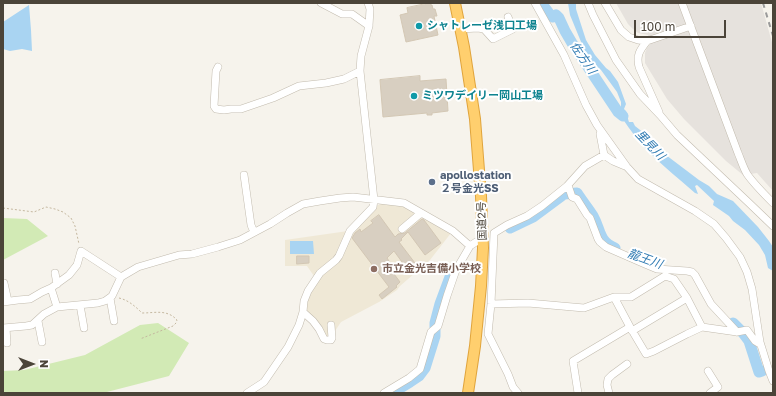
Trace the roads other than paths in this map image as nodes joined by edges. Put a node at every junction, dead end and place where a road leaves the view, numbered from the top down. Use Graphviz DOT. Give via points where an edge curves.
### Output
graph roads {
  1 [pos="321,3"];
  2 [pos="368,3"];
  3 [pos="455,3"];
  4 [pos="534,3"];
  5 [pos="588,3"];
  6 [pos="605,3"];
  7 [pos="682,3"];
  8 [pos="508,17"];
  9 [pos="369,26"];
  10 [pos="691,26"];
  11 [pos="460,30"];
  12 [pos="647,41"];
  13 [pos="218,67"];
  14 [pos="360,71"];
  15 [pos="660,115"];
  16 [pos="600,130"];
  17 [pos="604,155"];
  18 [pos="627,167"];
  19 [pos="244,175"];
  20 [pos="570,190"];
  21 [pos="374,200"];
  22 [pos="773,203"];
  23 [pos="421,213"];
  24 [pos="773,226"];
  25 [pos="402,229"];
  26 [pos="254,232"];
  27 [pos="55,273"];
  28 [pos="122,277"];
  29 [pos="4,282"];
  30 [pos="54,286"];
  31 [pos="111,297"];
  32 [pos="614,298"];
  33 [pos="687,298"];
  34 [pos="6,302"];
  35 [pos="491,304"];
  36 [pos="80,305"];
  37 [pos="57,307"];
  38 [pos="303,312"];
  39 [pos="38,320"];
  40 [pos="114,321"];
  41 [pos="331,325"];
  42 [pos="702,327"];
  43 [pos="4,328"];
  44 [pos="84,328"];
  45 [pos="631,329"];
  46 [pos="738,332"];
  47 [pos="42,342"];
  48 [pos="8,343"];
  49 [pos="760,344"];
  50 [pos="627,364"];
  51 [pos="708,371"];
  52 [pos="773,381"];
  53 [pos="247,393"];
  54 [pos="384,393"];
  55 [pos="468,393"];
  56 [pos="518,393"];
  57 [pos="578,393"];
  58 [pos="610,393"];
  59 [pos="710,393"];
  1 -- 9 [label="street" via="342,14 352,14"];
  2 -- 9 [label="street"];
  3 -- 11 [label="highway, 国道2号"];
  4 -- 16 [label="street" via="564,55"];
  5 -- 15 [label="street" via="616,60 640,94"];
  6 -- 12 [label="street" via="621,30 638,40"];
  7 -- 10 [label="street"];
  8 -- 11 [label="street" via="513,29 493,39 484,29"];
  9 -- 14 [label="street"];
  10 -- 12 [label="street"];
  10 -- 22 [label="street" via="743,165"];
  11 -- 55 [label="highway, 国道2号" via="475,119 483,248 482,286"];
  12 -- 15 [label="street" via="638,56 638,62"];
  13 -- 14 [label="street" via="214,106 216,109 224,110 241,110 298,86 344,79"];
  14 -- 21 [label="street"];
  15 -- 24 [label="street" via="677,135"];
  16 -- 17 [label="street"];
  16 -- 18 [label="street"];
  17 -- 18 [label="street"];
  17 -- 20 [label="street" via="585,166"];
  18 -- 49 [label="street" via="638,180 714,224 733,247 747,272 752,289"];
  19 -- 26 [label="street"];
  20 -- 35 [label="street" via="494,233"];
  20 -- 46 [label="street" via="590,218 600,242 606,247 657,268 692,272 711,304"];
  21 -- 23 [label="street" via="404,204"];
  21 -- 26 [label="street" via="353,197 303,204"];
  21 -- 38 [label="street" via="373,207 350,231 339,256 320,272 314,281 304,301"];
  23 -- 25 [label="street"];
  23 -- 54 [label="street" via="473,244 456,270 438,326 432,332 420,368"];
  26 -- 28 [label="street" via="218,247 138,267"];
  27 -- 30 [label="street"];
  28 -- 30 [label="street" via="81,251 77,265"];
  28 -- 31 [label="street"];
  29 -- 34 [label="street"];
  30 -- 34 [label="street" via="30,299"];
  30 -- 37 [label="street"];
  31 -- 36 [label="street" via="106,301"];
  31 -- 40 [label="street"];
  32 -- 33 [label="street" via="631,297 665,276 674,279"];
  32 -- 35 [label="street" via="584,308 528,303"];
  32 -- 45 [label="street"];
  33 -- 42 [label="street"];
  33 -- 45 [label="street"];
  35 -- 56 [label="street" via="488,334"];
  36 -- 37 [label="street"];
  36 -- 44 [label="street"];
  37 -- 39 [label="street"];
  38 -- 41 [label="street" via="327,340 332,338"];
  38 -- 53 [label="street" via="288,347 270,374 264,382"];
  39 -- 43 [label="street" via="32,325"];
  39 -- 47 [label="street"];
  42 -- 45 [label="street" via="646,354"];
  42 -- 46 [label="street"];
  43 -- 48 [label="street"];
  45 -- 57 [label="street" via="573,361"];
  46 -- 49 [label="street" via="747,330"];
  49 -- 52 [label="street"];
  50 -- 58 [label="street" via="608,379"];
  51 -- 59 [label="street" via="718,387"];
}
